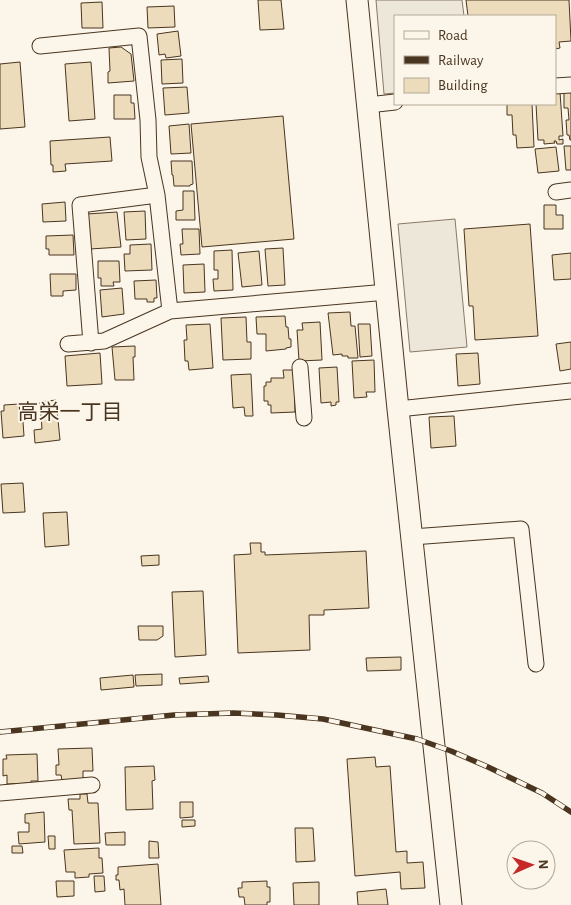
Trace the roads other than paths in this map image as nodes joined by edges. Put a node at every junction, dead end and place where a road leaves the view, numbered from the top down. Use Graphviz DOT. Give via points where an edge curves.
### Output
graph roads {
  1 [pos="357,0"];
  2 [pos="40,46"];
  3 [pos="571,84"];
  4 [pos="556,86"];
  5 [pos="394,102"];
  6 [pos="368,105"];
  7 [pos="157,195"];
  8 [pos="387,292"];
  9 [pos="170,311"];
  10 [pos="91,343"];
  11 [pos="68,344"];
  12 [pos="300,367"];
  13 [pos="571,391"];
  14 [pos="398,409"];
  15 [pos="304,418"];
  16 [pos="412,537"];
  17 [pos="536,664"];
  18 [pos="92,785"];
  19 [pos="0,793"];
  20 [pos="451,905"];
  1 -- 6 [label="street"];
  2 -- 7 [label="street" via="139,36 149,157"];
  3 -- 4 [label="street"];
  5 -- 6 [label="street"];
  6 -- 8 [label="street"];
  7 -- 9 [label="street"];
  7 -- 10 [label="street" via="80,205"];
  8 -- 9 [label="street"];
  8 -- 14 [label="street"];
  9 -- 10 [label="street" via="104,341"];
  10 -- 11 [label="street"];
  12 -- 15 [label="street"];
  13 -- 14 [label="street"];
  14 -- 16 [label="street"];
  16 -- 17 [label="street" via="521,529"];
  16 -- 20 [label="street"];
  18 -- 19 [label="street"];
}
